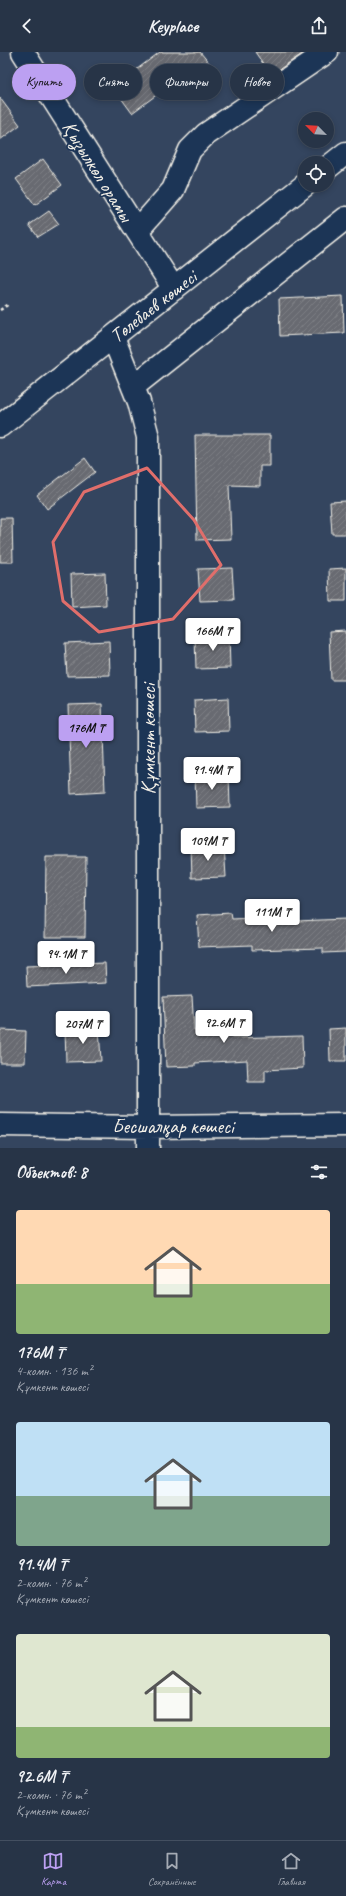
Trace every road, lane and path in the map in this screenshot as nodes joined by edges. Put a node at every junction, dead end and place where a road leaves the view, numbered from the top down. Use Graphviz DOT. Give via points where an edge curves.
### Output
graph roads {
  1 [pos="23,52"];
  2 [pos="327,52"];
  3 [pos="346,153"];
  4 [pos="334,162"];
  5 [pos="298,191"];
  6 [pos="346,218"];
  7 [pos="137,231"];
  8 [pos="174,290"];
  9 [pos="9,304"];
  10 [pos="0,310"];
  11 [pos="113,337"];
  12 [pos="133,387"];
  13 [pos="0,426"];
  14 [pos="0,1125"];
  15 [pos="346,1125"];
  16 [pos="148,1126"];
  17 [pos="148,1148"];
  1 -- 7 [label="street, Қызылкөл орамы"];
  2 -- 7 [label="street" via="206,134 190,150 174,190"];
  3 -- 4 [label="street"];
  5 -- 8 [label="street, Төлебаев көшесі"];
  6 -- 12 [label="street"];
  7 -- 8 [label="street, Қызылкөл орамы"];
  8 -- 11 [label="street, Төлебаев көшесі"];
  9 -- 10 [label="path"];
  11 -- 12 [label="street, Құмкент көшесі"];
  11 -- 13 [label="street, Төлебаев көшесі"];
  12 -- 16 [label="street, Құмкент көшесі" via="148,438"];
  14 -- 16 [label="street, Бесшалқар көшесі"];
  15 -- 16 [label="street, Бесшалқар көшесі"];
  16 -- 17 [label="street, Құмкент көшесі"];
}
